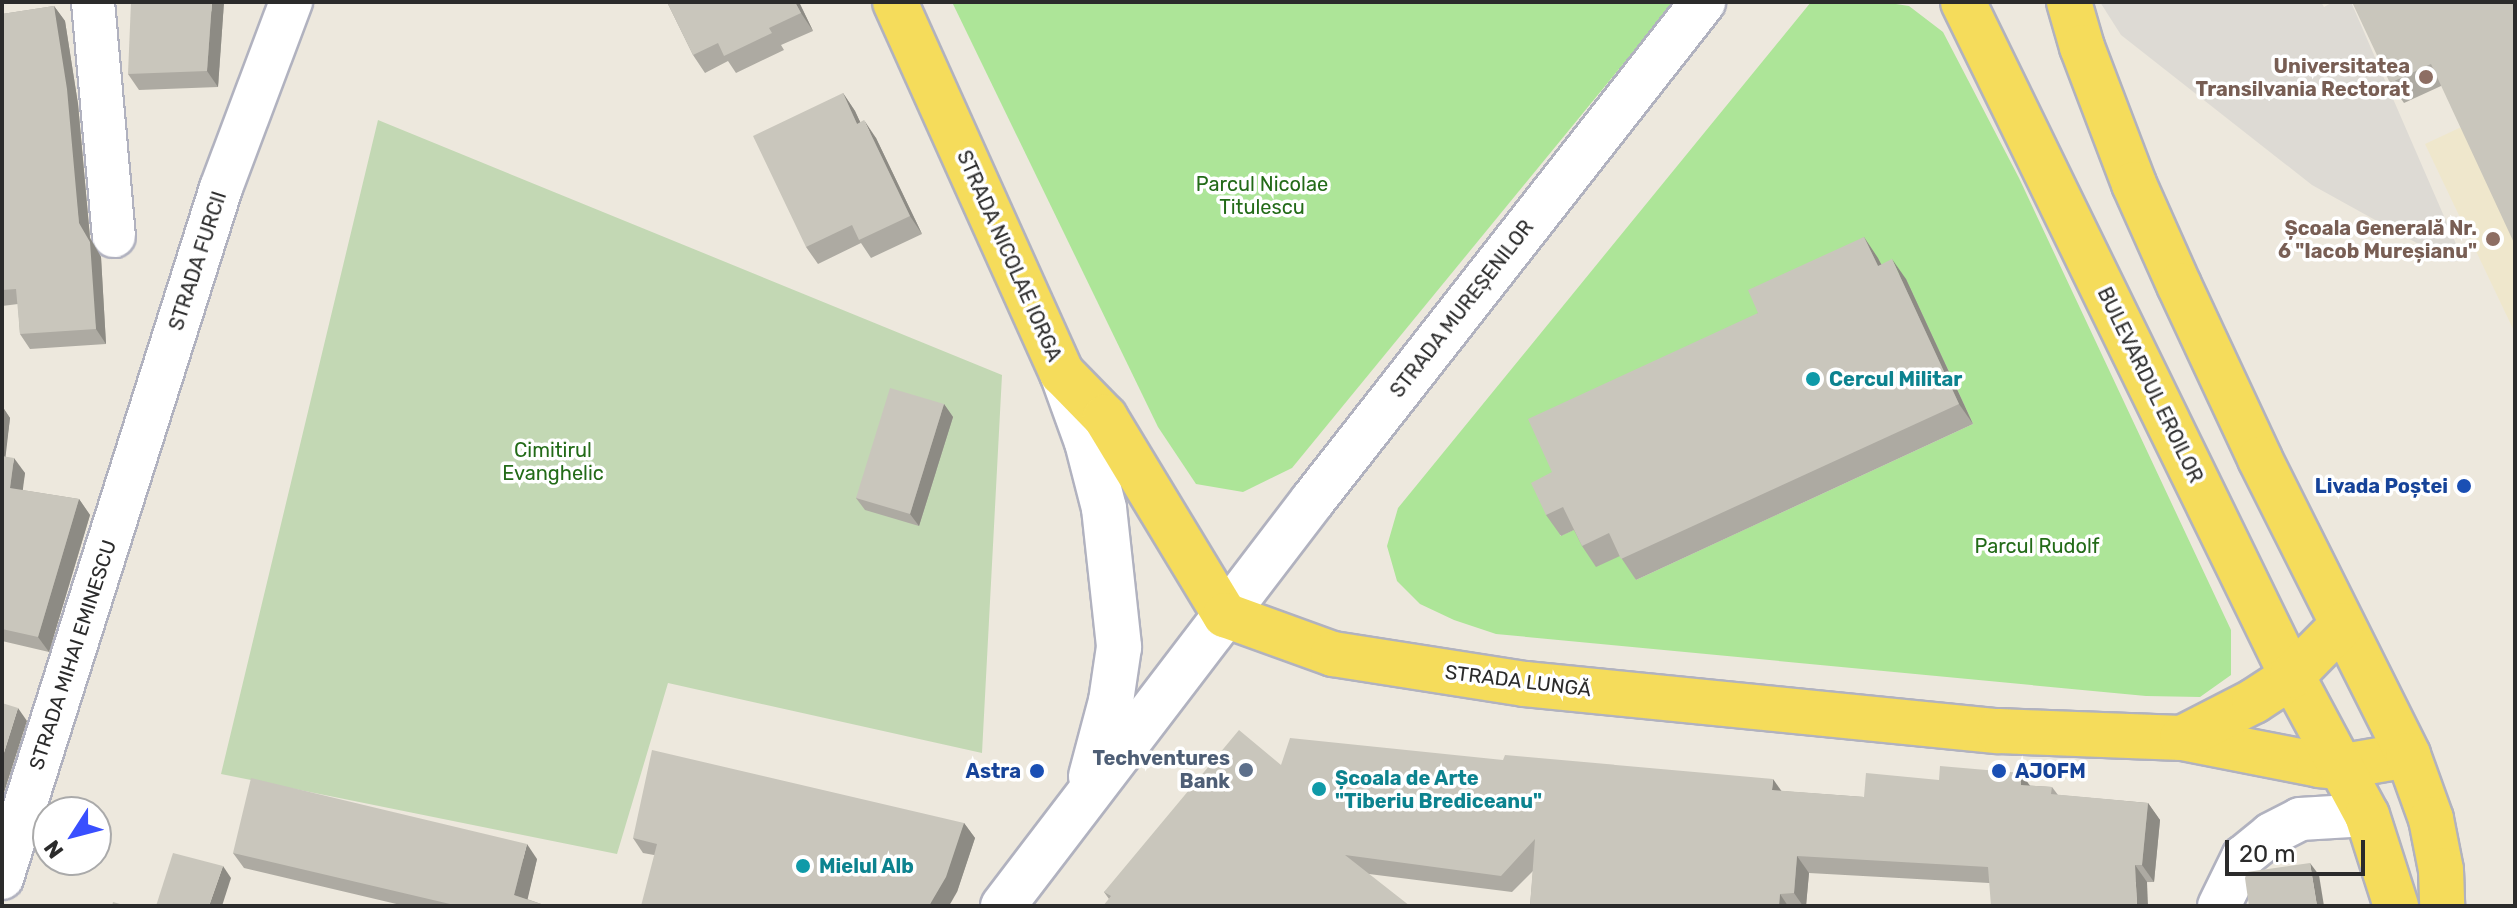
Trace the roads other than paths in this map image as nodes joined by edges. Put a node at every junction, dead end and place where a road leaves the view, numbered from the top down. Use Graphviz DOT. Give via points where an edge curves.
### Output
graph roads {
  1 [pos="93,2"];
  2 [pos="291,2"];
  3 [pos="895,2"];
  4 [pos="1963,2"];
  5 [pos="2069,2"];
  6 [pos="1703,3"];
  7 [pos="114,236"];
  8 [pos="1062,373"];
  9 [pos="114,524"];
  10 [pos="1225,615"];
  11 [pos="2342,625"];
  12 [pos="2292,676"];
  13 [pos="2182,738"];
  14 [pos="2408,755"];
  15 [pos="2339,767"];
  16 [pos="1086,796"];
  17 [pos="2367,815"];
  18 [pos="2,878"];
  19 [pos="1003,906"];
  20 [pos="2219,906"];
  21 [pos="2396,906"];
  22 [pos="2442,906"];
  1 -- 7 [label="street"];
  2 -- 9 [label="street, STRADA FURCII" via="221,188"];
  3 -- 8 [label="main road, STRADA NICOLAE IORGA"];
  4 -- 12 [label="main road, BULEVARDUL EROILOR"];
  5 -- 11 [label="main road" via="2134,184"];
  6 -- 10 [label="main road, STRADA MUREȘENILOR"];
  8 -- 10 [label="main road, STRADA NICOLAE IORGA" via="1105,417"];
  8 -- 16 [label="main road" via="1104,508 1119,647"];
  9 -- 18 [label="street, STRADA MIHAI EMINESCU"];
  10 -- 13 [label="main road, STRADA LUNGĂ" via="1333,654 1525,684 1999,731"];
  10 -- 16 [label="main road"];
  11 -- 12 [label="main road, STRADA LUNGĂ"];
  11 -- 14 [label="main road"];
  12 -- 13 [label="main road, STRADA LUNGĂ"];
  12 -- 15 [label="main road, BULEVARDUL EROILOR"];
  13 -- 15 [label="main road, STRADA LUNGĂ"];
  14 -- 15 [label="main road, STRADA LUNGĂ"];
  14 -- 22 [label="main road" via="2431,819"];
  15 -- 17 [label="main road, BULEVARDUL EROILOR"];
  16 -- 19 [label="main road"];
  17 -- 20 [label="street" via="2300,819 2271,834 2243,857"];
  17 -- 21 [label="main road, BULEVARDUL EROILOR"];
}
